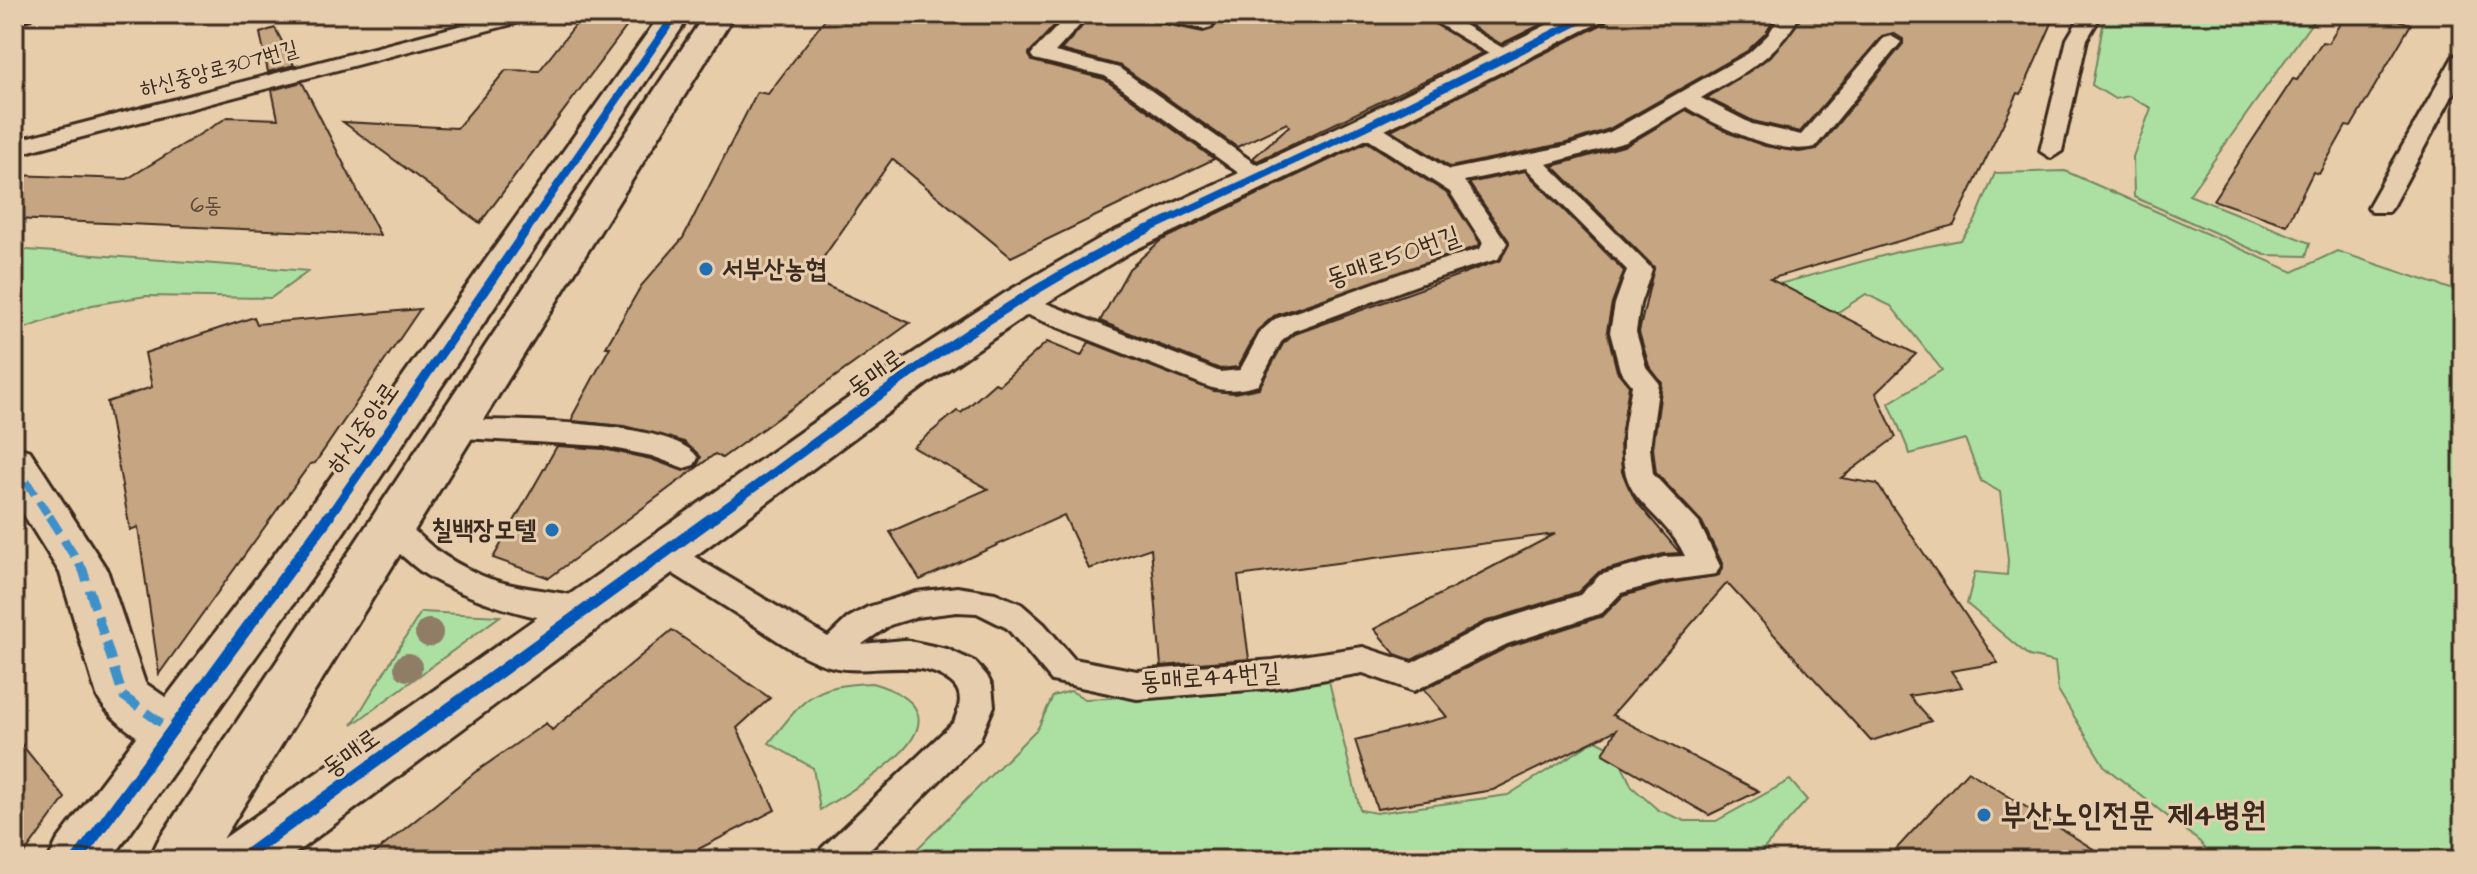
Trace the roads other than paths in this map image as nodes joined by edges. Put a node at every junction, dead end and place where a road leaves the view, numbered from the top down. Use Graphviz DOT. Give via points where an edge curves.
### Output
graph roads {
  1 [pos="24,14"];
  2 [pos="528,14"];
  3 [pos="676,14"];
  4 [pos="720,14"];
  5 [pos="1080,14"];
  6 [pos="1159,14"];
  7 [pos="1210,14"];
  8 [pos="1432,14"];
  9 [pos="1593,14"];
  10 [pos="1791,14"];
  11 [pos="2092,14"];
  12 [pos="14,17"];
  13 [pos="1891,42"];
  14 [pos="1506,56"];
  15 [pos="2463,57"];
  16 [pos="1686,98"];
  17 [pos="1365,127"];
  18 [pos="14,148"];
  19 [pos="2051,151"];
  20 [pos="1531,161"];
  21 [pos="1259,177"];
  22 [pos="1445,178"];
  23 [pos="2380,207"];
  24 [pos="1019,302"];
  25 [pos="454,430"];
  26 [pos="684,458"];
  27 [pos="14,462"];
  28 [pos="391,528"];
  29 [pos="664,553"];
  30 [pos="585,610"];
  31 [pos="833,654"];
  32 [pos="178,722"];
  33 [pos="77,860"];
  34 [pos="178,860"];
  35 [pos="240,860"];
  36 [pos="835,860"];
  1 -- 12 [label="lane"];
  2 -- 18 [label="lane, 하신중앙로307번길"];
  3 -- 32 [label="street, 하신중앙로" via="316,535"];
  4 -- 25 [label="street"];
  5 -- 21 [label="lane" via="1041,55 1112,72"];
  6 -- 7 [label="lane" via="1204,23"];
  8 -- 14 [label="lane"];
  9 -- 14 [label="street, 동매로"];
  10 -- 16 [label="lane" via="1776,39 1756,57"];
  11 -- 19 [label="lane" via="2077,39"];
  13 -- 16 [label="lane" via="1807,142 1753,134"];
  14 -- 17 [label="street, 동매로"];
  15 -- 23 [label="lane"];
  16 -- 20 [label="lane" via="1618,137"];
  17 -- 21 [label="street, 동매로"];
  17 -- 22 [label="lane"];
  20 -- 22 [label="lane"];
  20 -- 31 [label="lane, 동매로44번길" via="1640,269 1624,340 1633,354 1633,370 1646,383 1636,448 1639,474 1688,531 1705,566 1664,569 1611,584 1591,604 1496,634 1414,677 1363,660 1273,674 1137,685 1064,671 1047,646 1008,611 962,599 907,604 861,625"];
  21 -- 24 [label="street, 동매로" via="1117,244"];
  22 -- 24 [label="lane, 동매로50번길" via="1458,187 1495,243 1489,254 1436,268 1284,325 1270,337 1249,379 1218,381"];
  24 -- 29 [label="street, 동매로"];
  25 -- 26 [label="lane" via="638,442"];
  25 -- 28 [label="street"];
  27 -- 32 [label="street" via="83,570 123,696 164,725"];
  28 -- 30 [label="lane" via="434,564 474,585 534,604"];
  28 -- 34 [label="street"];
  29 -- 30 [label="street, 동매로"];
  29 -- 31 [label="lane"];
  30 -- 35 [label="street, 동매로"];
  31 -- 36 [label="lane" via="936,658 963,672 975,686 977,706 967,731"];
  32 -- 33 [label="street, 하신중앙로"];
}
